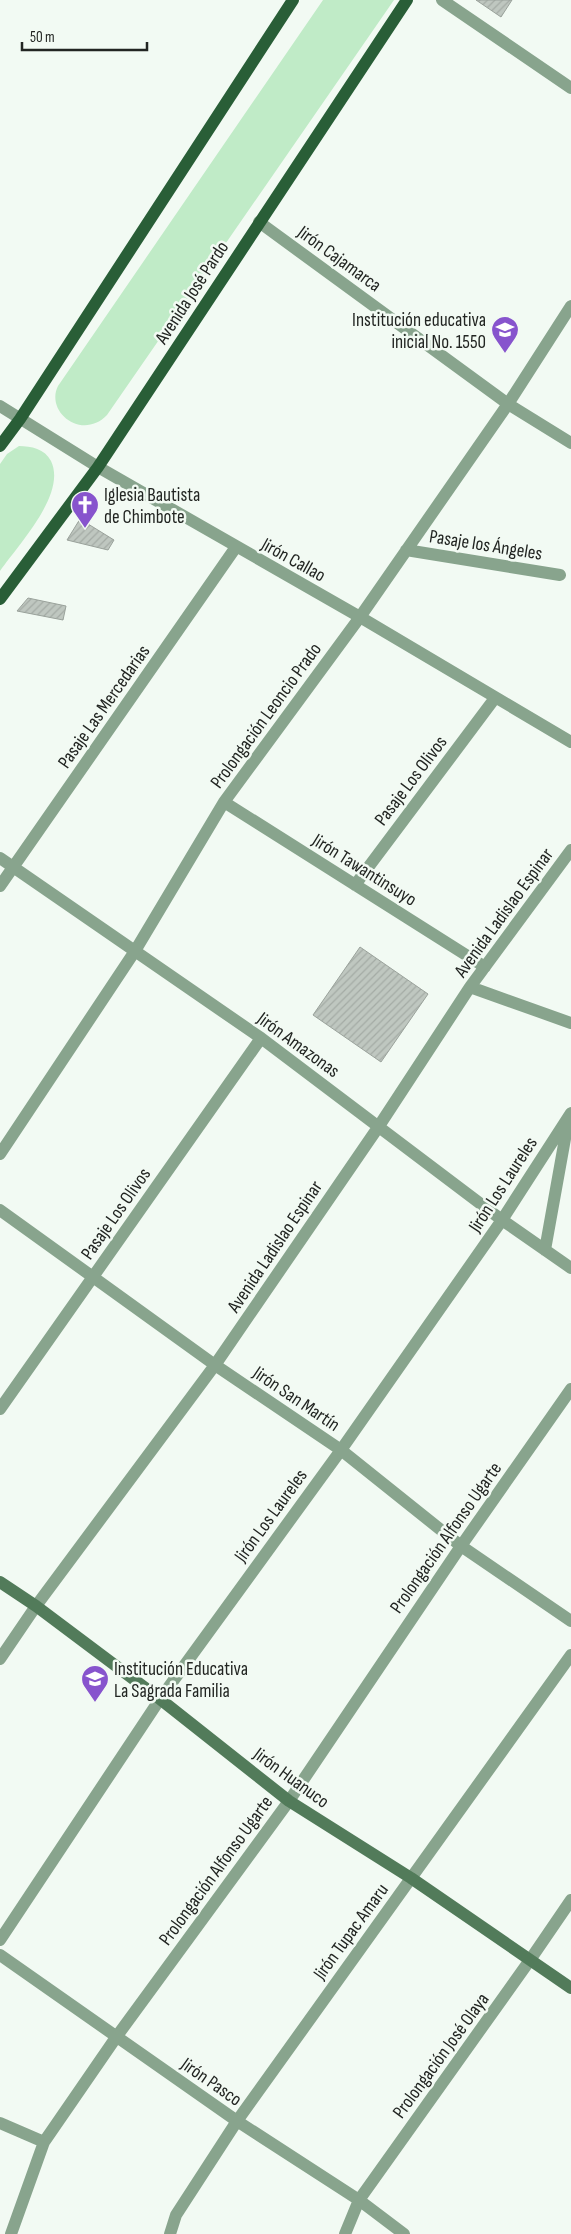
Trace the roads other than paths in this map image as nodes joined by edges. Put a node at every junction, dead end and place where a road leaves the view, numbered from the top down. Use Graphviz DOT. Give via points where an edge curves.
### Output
graph roads {
  1 [pos="293,0"];
  2 [pos="407,0"];
  3 [pos="442,0"];
  4 [pos="571,88"];
  5 [pos="259,222"];
  6 [pos="571,306"];
  7 [pos="508,404"];
  8 [pos="0,406"];
  9 [pos="20,419"];
  10 [pos="571,443"];
  11 [pos="0,446"];
  12 [pos="98,467"];
  13 [pos="236,547"];
  14 [pos="406,550"];
  15 [pos="560,575"];
  16 [pos="0,599"];
  17 [pos="360,617"];
  18 [pos="496,698"];
  19 [pos="571,742"];
  20 [pos="224,802"];
  21 [pos="571,850"];
  22 [pos="0,858"];
  23 [pos="13,866"];
  24 [pos="355,885"];
  25 [pos="0,886"];
  26 [pos="135,951"];
  27 [pos="486,967"];
  28 [pos="470,987"];
  29 [pos="571,1023"];
  30 [pos="261,1038"];
  31 [pos="570,1115"];
  32 [pos="379,1126"];
  33 [pos="0,1154"];
  34 [pos="0,1210"];
  35 [pos="502,1220"];
  36 [pos="545,1250"];
  37 [pos="571,1268"];
  38 [pos="92,1278"];
  39 [pos="215,1365"];
  40 [pos="571,1389"];
  41 [pos="0,1409"];
  42 [pos="341,1450"];
  43 [pos="461,1546"];
  44 [pos="0,1582"];
  45 [pos="36,1606"];
  46 [pos="571,1621"];
  47 [pos="571,1655"];
  48 [pos="0,1659"];
  49 [pos="160,1699"];
  50 [pos="289,1801"];
  51 [pos="411,1878"];
  52 [pos="571,1900"];
  53 [pos="0,1940"];
  54 [pos="0,1955"];
  55 [pos="530,1960"];
  56 [pos="571,1988"];
  57 [pos="117,2036"];
  58 [pos="237,2121"];
  59 [pos="0,2123"];
  60 [pos="44,2142"];
  61 [pos="359,2200"];
  62 [pos="11,2234"];
  63 [pos="170,2234"];
  64 [pos="345,2234"];
  65 [pos="404,2234"];
  1 -- 9 [label="main road"];
  2 -- 5 [label="main road, Avenida José Pardo"];
  3 -- 4 [label="street"];
  5 -- 7 [label="street, Jirón Cajamarca"];
  5 -- 12 [label="main road, Avenida José Pardo"];
  6 -- 7 [label="street, Prolongación Leoncio Prado"];
  7 -- 10 [label="street, Jirón Cajamarca"];
  7 -- 14 [label="street, Prolongación Leoncio Prado"];
  8 -- 9 [label="street, Jirón Callao"];
  9 -- 11 [label="main road"];
  9 -- 12 [label="street, Jirón Callao"];
  12 -- 13 [label="street, Jirón Callao"];
  12 -- 16 [label="main road, Avenida José Pardo"];
  13 -- 17 [label="street, Jirón Callao"];
  13 -- 23 [label="street, Pasaje Las Mercedarias"];
  14 -- 15 [label="street, Pasaje los Ángeles"];
  14 -- 17 [label="street, Prolongación Leoncio Prado"];
  17 -- 18 [label="street, Jirón Callao"];
  17 -- 20 [label="street, Prolongación Leoncio Prado"];
  18 -- 19 [label="street, Jirón Callao"];
  18 -- 24 [label="street, Pasaje Los Olivos"];
  20 -- 24 [label="street, Jirón Tawantinsuyo"];
  20 -- 26 [label="street, Prolongación Leoncio Prado"];
  21 -- 27 [label="street, Avenida Ladislao Espinar"];
  22 -- 23 [label="street, Jirón Amazonas"];
  23 -- 25 [label="street, Pasaje Las Mercedarias"];
  23 -- 26 [label="street, Jirón Amazonas"];
  24 -- 27 [label="street, Jirón Tawantinsuyo"];
  26 -- 30 [label="street, Jirón Amazonas"];
  26 -- 33 [label="street, Prolongación Leoncio Prado"];
  27 -- 28 [label="street, Avenida Ladislao Espinar"];
  28 -- 29 [label="street"];
  28 -- 32 [label="street, Avenida Ladislao Espinar"];
  30 -- 32 [label="street, Jirón Amazonas"];
  30 -- 38 [label="street, Pasaje Los Olivos"];
  31 -- 35 [label="street, Jirón Los Laureles"];
  31 -- 36 [label="street"];
  32 -- 35 [label="street, Jirón Amazonas"];
  32 -- 39 [label="street, Avenida Ladislao Espinar"];
  34 -- 38 [label="street, Jirón San Martín"];
  35 -- 36 [label="street, Jirón Amazonas"];
  35 -- 42 [label="street, Jirón Los Laureles"];
  36 -- 37 [label="street, Jirón Amazonas"];
  38 -- 39 [label="street, Jirón San Martín"];
  38 -- 41 [label="street, Pasaje Los Olivos"];
  39 -- 42 [label="street, Jirón San Martín"];
  39 -- 45 [label="street, Avenida Ladislao Espinar"];
  40 -- 43 [label="street, Prolongación Alfonso Ugarte"];
  42 -- 43 [label="street, Jirón San Martín"];
  42 -- 49 [label="street, Jirón Los Laureles"];
  43 -- 46 [label="street, Jirón San Martín"];
  43 -- 50 [label="street, Prolongación Alfonso Ugarte"];
  44 -- 45 [label="main road, Jirón Huanuco"];
  45 -- 48 [label="street, Avenida Ladislao Espinar"];
  45 -- 49 [label="main road, Jirón Huanuco"];
  47 -- 51 [label="street, Jirón Tupac Amaru"];
  49 -- 50 [label="main road, Jirón Huanuco"];
  49 -- 53 [label="street, Jirón Los Laureles"];
  50 -- 51 [label="main road, Jirón Huanuco"];
  50 -- 57 [label="street, Prolongación Alfonso Ugarte"];
  51 -- 55 [label="main road, Jirón Huanuco"];
  51 -- 58 [label="street, Jirón Tupac Amaru"];
  52 -- 55 [label="street, Prolongación José Olaya"];
  54 -- 57 [label="street, Jirón Pasco"];
  55 -- 56 [label="main road, Jirón Huanuco"];
  55 -- 61 [label="street, Prolongación José Olaya"];
  57 -- 58 [label="street, Jirón Pasco"];
  57 -- 60 [label="street, Prolongación Alfonso Ugarte"];
  58 -- 61 [label="street, Jirón Pasco"];
  58 -- 63 [label="street, Jirón Tupac Amaru" via="176,2215"];
  59 -- 60 [label="street"];
  60 -- 62 [label="street, Prolongación Alfonso Ugarte"];
  61 -- 64 [label="street, Prolongación José Olaya"];
  61 -- 65 [label="street, Jirón Pasco"];
}
